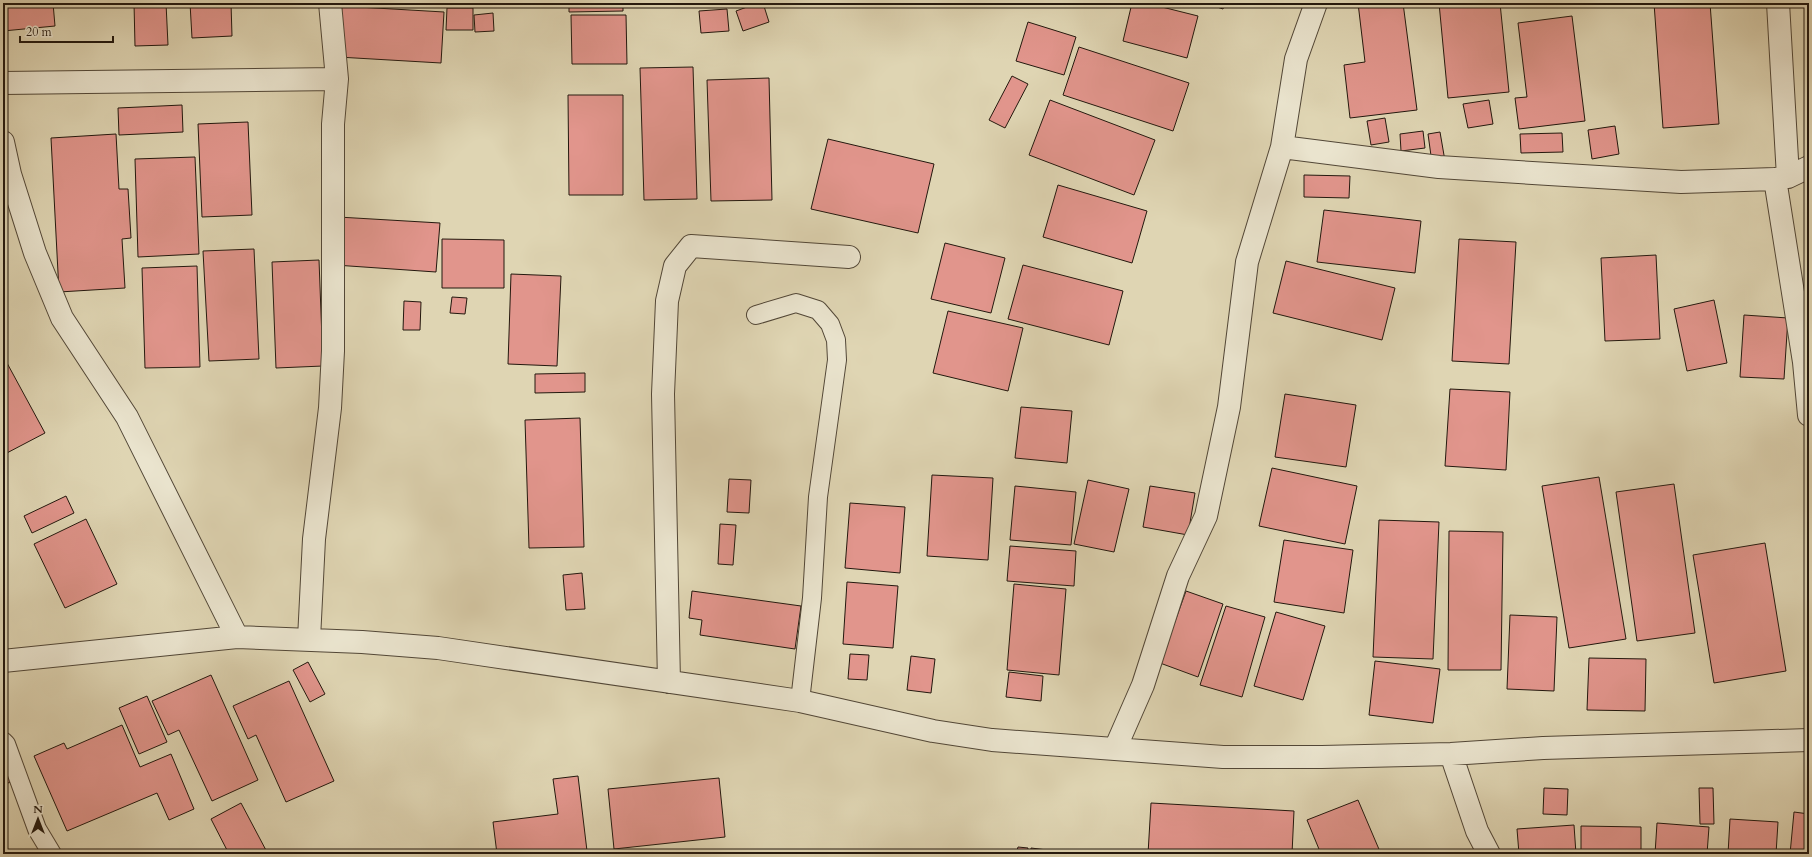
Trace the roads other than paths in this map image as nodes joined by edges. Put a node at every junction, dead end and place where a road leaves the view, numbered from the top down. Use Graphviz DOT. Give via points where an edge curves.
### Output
graph roads {
  1 [pos="330,3"];
  2 [pos="1316,3"];
  3 [pos="1778,3"];
  4 [pos="337,79"];
  5 [pos="3,82"];
  6 [pos="3,142"];
  7 [pos="1282,147"];
  8 [pos="1809,167"];
  9 [pos="1781,178"];
  10 [pos="849,257"];
  11 [pos="756,315"];
  12 [pos="1809,416"];
  13 [pos="237,637"];
  14 [pos="308,639"];
  15 [pos="3,662"];
  16 [pos="669,682"];
  17 [pos="800,701"];
  18 [pos="1809,740"];
  19 [pos="3,741"];
  20 [pos="1115,749"];
  21 [pos="1451,754"];
  22 [pos="52,854"];
  23 [pos="1489,854"];
  1 -- 4 [label="street"];
  2 -- 7 [label="street" via="1296,59"];
  3 -- 9 [label="street"];
  4 -- 5 [label="street"];
  4 -- 14 [label="street" via="333,124 333,343 330,408 314,539"];
  6 -- 13 [label="street" via="10,174 35,254 62,318 127,416"];
  7 -- 9 [label="street" via="1439,167 1541,174 1681,182"];
  7 -- 20 [label="street" via="1247,262 1229,407 1206,516 1178,576 1143,685"];
  8 -- 9 [label="street"];
  9 -- 12 [label="street"];
  10 -- 16 [label="street" via="691,246 675,266 667,301 663,394"];
  11 -- 17 [label="lane" via="796,303 818,310 830,324 836,340 836,360 818,497 812,598"];
  13 -- 14 [label="street"];
  13 -- 15 [label="street"];
  14 -- 16 [label="street" via="438,648"];
  16 -- 17 [label="street"];
  17 -- 20 [label="street" via="933,732 992,740"];
  18 -- 21 [label="street" via="1551,748"];
  19 -- 22 [label="lane" via="37,829"];
  20 -- 21 [label="street" via="1223,757"];
  21 -- 23 [label="street" via="1477,831"];
}
